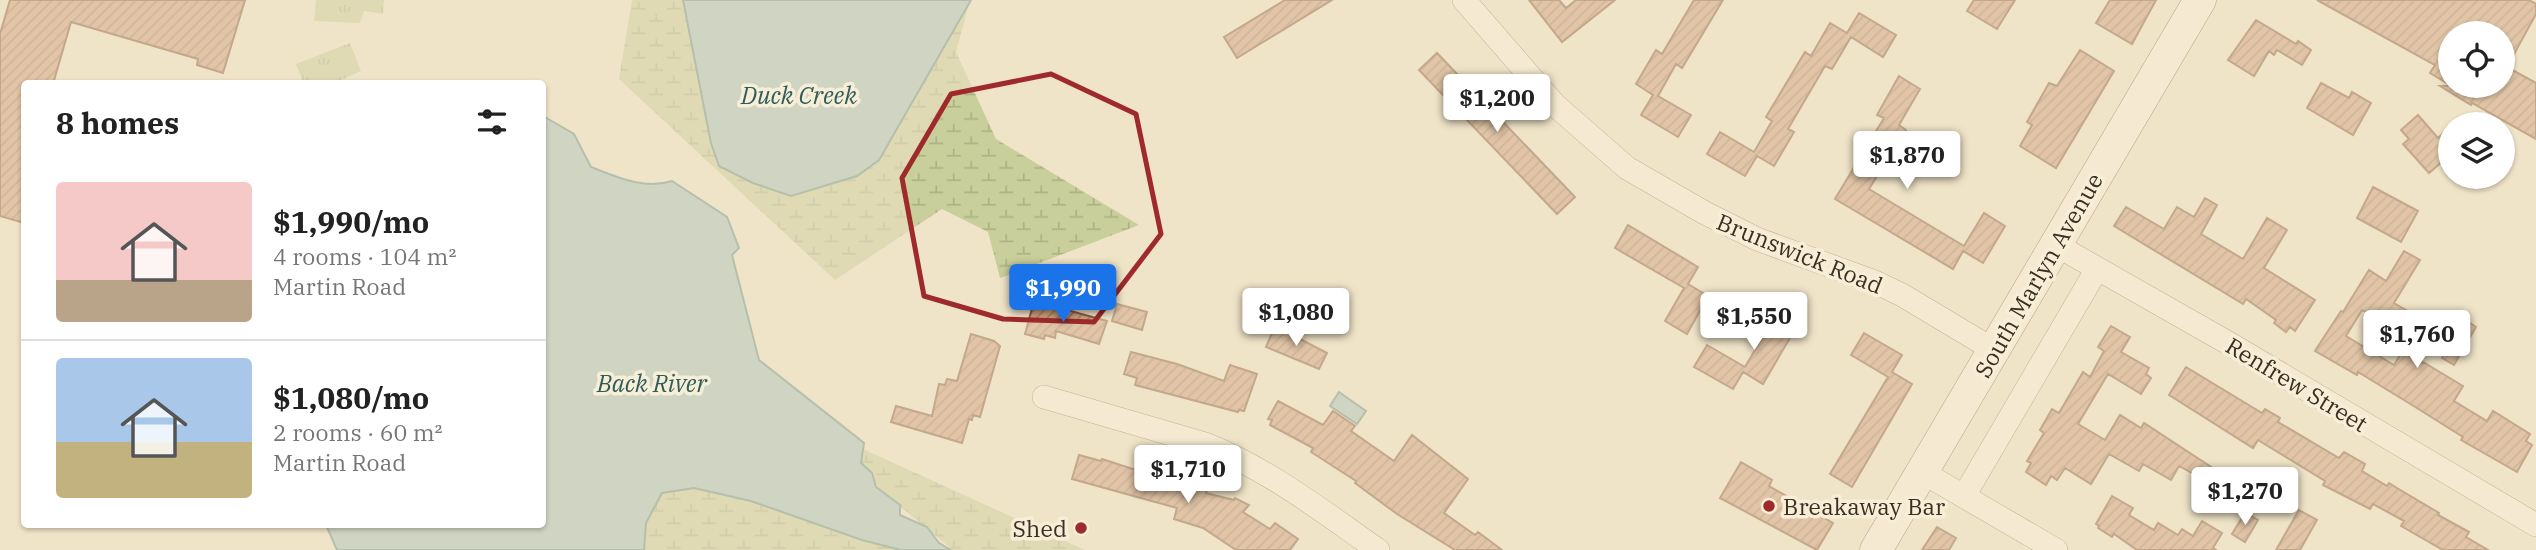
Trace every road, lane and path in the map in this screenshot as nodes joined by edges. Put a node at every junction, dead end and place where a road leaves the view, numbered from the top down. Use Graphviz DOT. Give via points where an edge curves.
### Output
graph roads {
  1 [pos="1464,0"];
  2 [pos="2200,0"];
  3 [pos="2056,245"];
  4 [pos="2097,269"];
  5 [pos="1994,350"];
  6 [pos="1044,397"];
  7 [pos="1922,472"];
  8 [pos="1964,496"];
  9 [pos="2536,525"];
  10 [pos="1378,550"];
  11 [pos="1876,550"];
  12 [pos="2056,550"];
  1 -- 5 [label="street, Brunswick Road" via="1555,105 1627,168 1757,239 1902,295"];
  2 -- 3 [label="street, South Marlyn Avenue"];
  3 -- 4 [label="street, Renfrew Street"];
  3 -- 5 [label="street, South Marlyn Avenue"];
  4 -- 8 [label="street, South Marlyn Avenue"];
  4 -- 9 [label="street, Renfrew Street"];
  5 -- 7 [label="street, South Marlyn Avenue"];
  6 -- 10 [label="street" via="1226,452 1273,478"];
  7 -- 8 [label="street"];
  7 -- 11 [label="street, South Marlyn Avenue"];
  8 -- 12 [label="street"];
}
